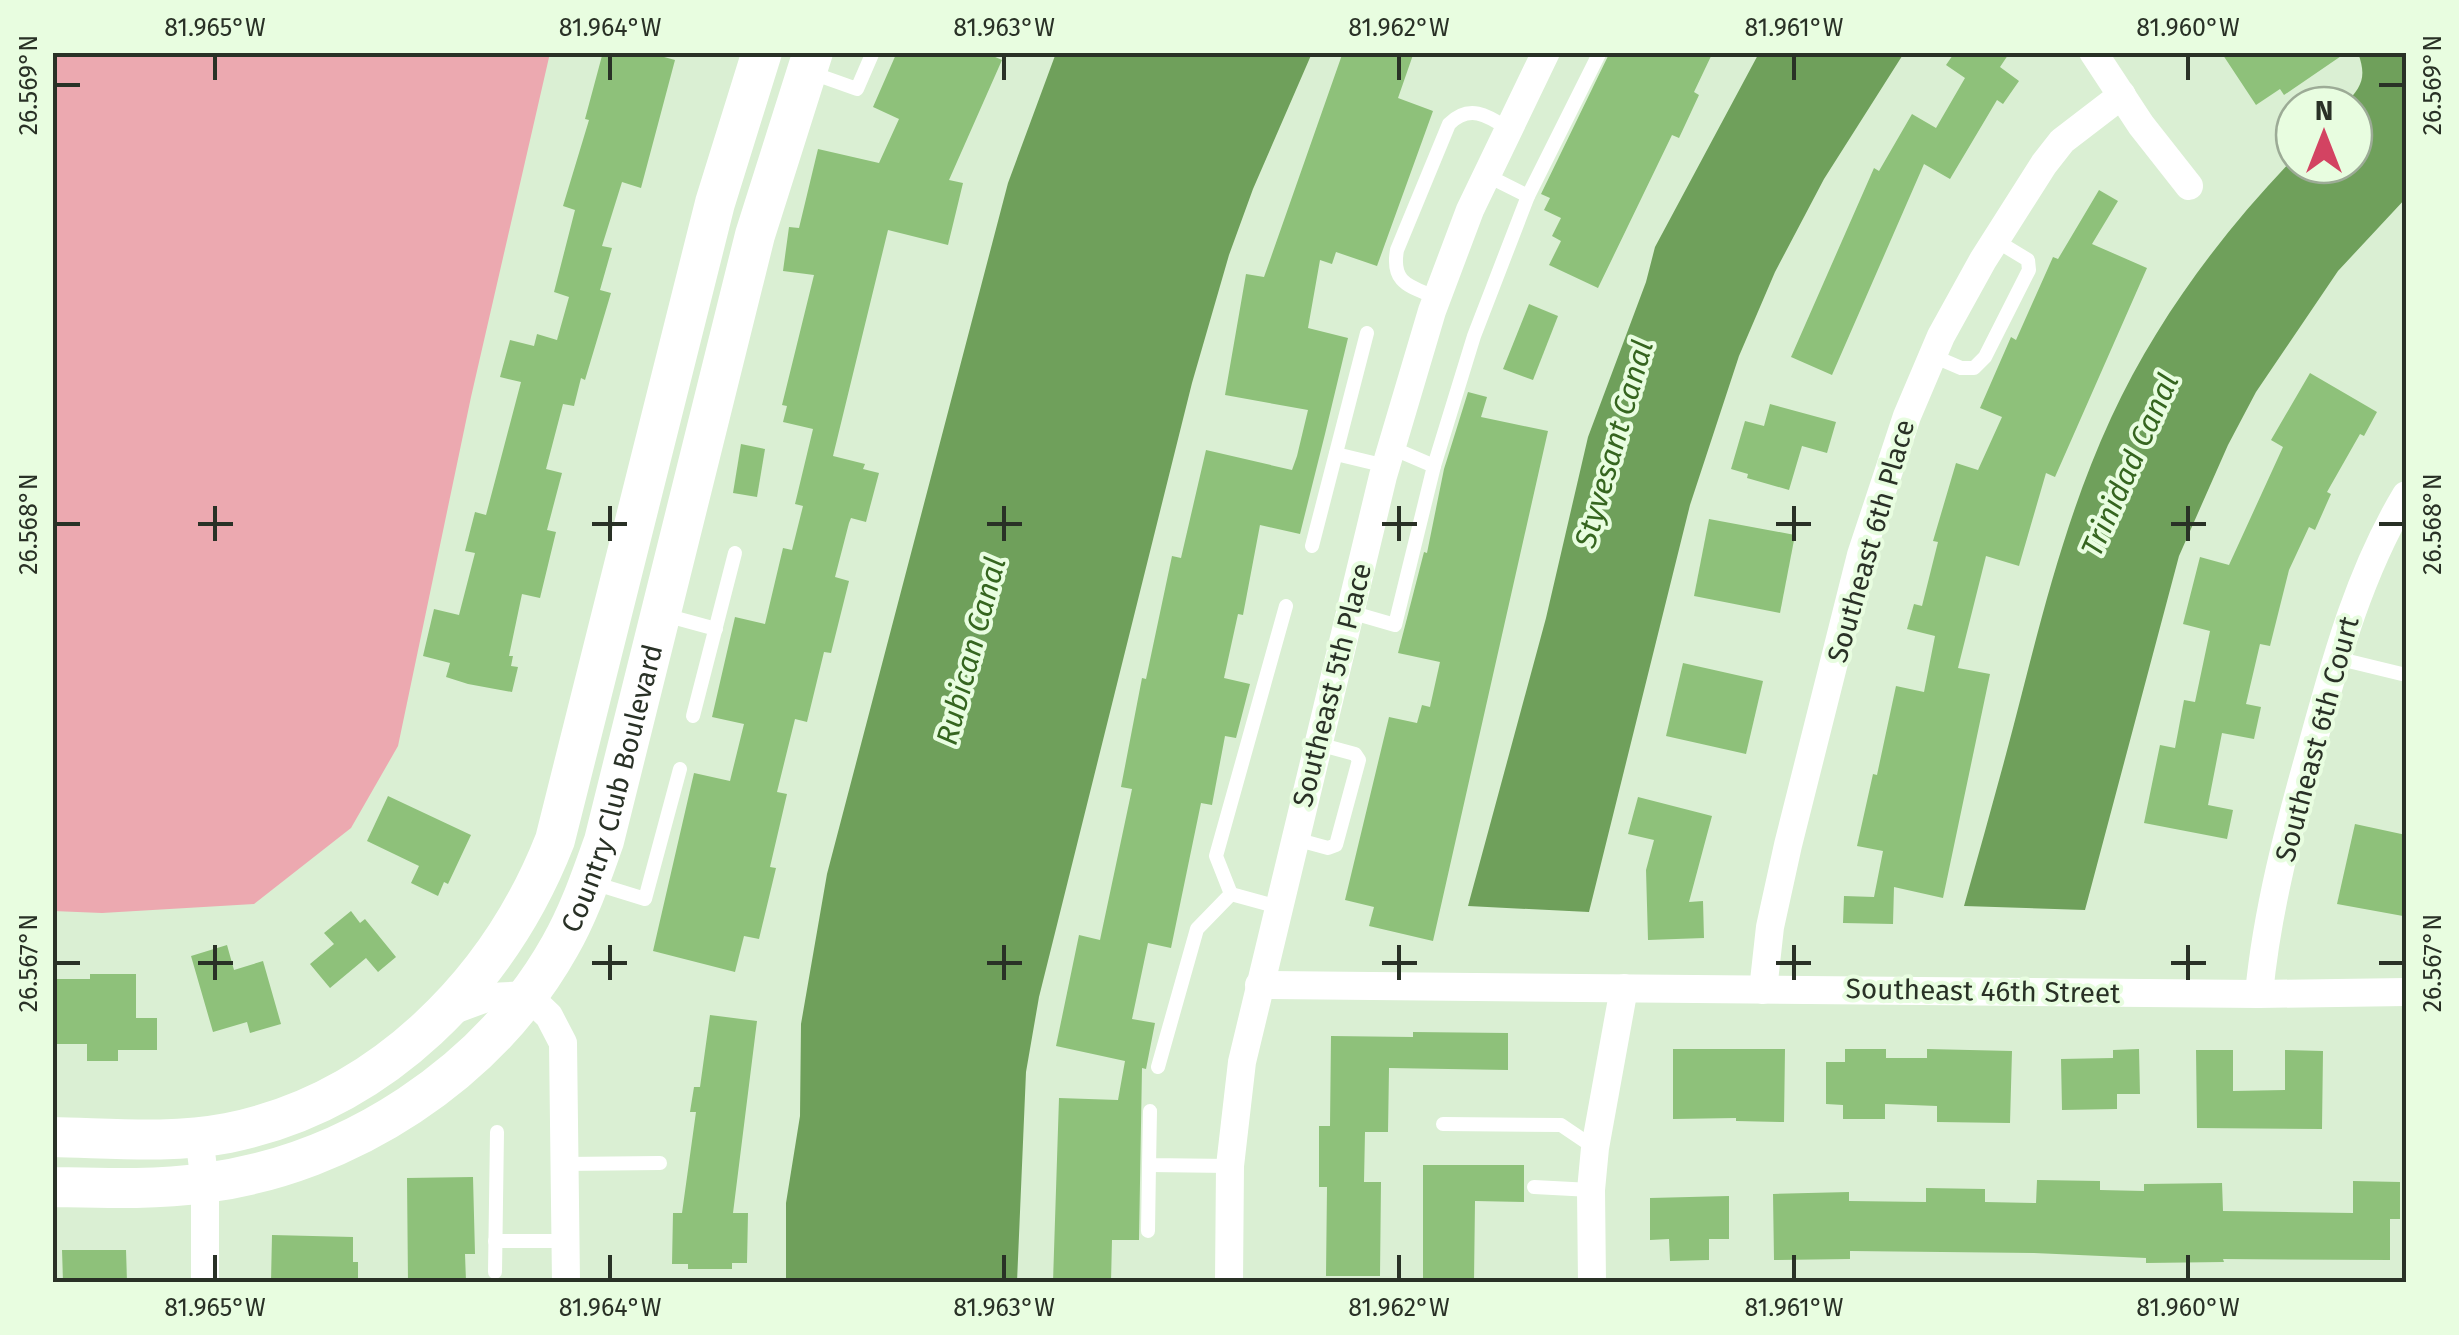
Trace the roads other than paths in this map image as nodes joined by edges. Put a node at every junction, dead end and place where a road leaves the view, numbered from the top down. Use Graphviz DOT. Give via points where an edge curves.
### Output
graph roads {
  1 [pos="762,52"];
  2 [pos="873,52"];
  3 [pos="1546,52"];
  4 [pos="1600,52"];
  5 [pos="2093,52"];
  6 [pos="810,62"];
  7 [pos="2122,95"];
  8 [pos="1507,128"];
  9 [pos="733,143"];
  10 [pos="778,158"];
  11 [pos="1486,176"];
  12 [pos="2189,186"];
  13 [pos="1528,196"];
  14 [pos="1995,240"];
  15 [pos="1436,298"];
  16 [pos="1367,334"];
  17 [pos="1933,356"];
  18 [pos="663,410"];
  19 [pos="708,421"];
  20 [pos="1336,454"];
  21 [pos="1389,457"];
  22 [pos="1434,466"];
  23 [pos="2406,495"];
  24 [pos="1312,546"];
  25 [pos="735,553"];
  26 [pos="1286,606"];
  27 [pos="1350,612"];
  28 [pos="661,614"];
  29 [pos="716,629"];
  30 [pos="2336,658"];
  31 [pos="2406,675"];
  32 [pos="693,716"];
  33 [pos="1318,744"];
  34 [pos="680,769"];
  35 [pos="1295,838"];
  36 [pos="590,882"];
  37 [pos="1231,894"];
  38 [pos="1278,908"];
  39 [pos="1259,985"];
  40 [pos="1624,988"];
  41 [pos="1763,990"];
  42 [pos="2406,992"];
  43 [pos="2259,994"];
  44 [pos="527,995"];
  45 [pos="444,1014"];
  46 [pos="1158,1067"];
  47 [pos="1150,1111"];
  48 [pos="1443,1124"];
  49 [pos="496,1132"];
  50 [pos="199,1136"];
  51 [pos="52,1137"];
  52 [pos="1595,1148"];
  53 [pos="660,1163"];
  54 [pos="565,1164"];
  55 [pos="1149,1165"];
  56 [pos="1230,1166"];
  57 [pos="204,1183"];
  58 [pos="1534,1186"];
  59 [pos="52,1187"];
  60 [pos="1591,1190"];
  61 [pos="1148,1231"];
  62 [pos="496,1240"];
  63 [pos="566,1241"];
  64 [pos="495,1272"];
  65 [pos="205,1282"];
  66 [pos="566,1282"];
  67 [pos="1229,1282"];
  68 [pos="1592,1282"];
  1 -- 9 [label="main road, Country Club Boulevard"];
  2 -- 6 [label="lane" via="857,89"];
  3 -- 8 [label="street, Southeast 5th Place"];
  4 -- 13 [label="lane"];
  5 -- 7 [label="street"];
  6 -- 10 [label="main road, Country Club Boulevard"];
  7 -- 12 [label="street"];
  7 -- 14 [label="street, Southeast 6th Place" via="2062,141"];
  8 -- 11 [label="street, Southeast 5th Place"];
  8 -- 15 [label="lane" via="1486,114 1458,115 1449,124 1394,266 1408,285"];
  9 -- 10 [label="main road"];
  9 -- 18 [label="main road, Country Club Boulevard"];
  10 -- 19 [label="main road, Country Club Boulevard"];
  11 -- 13 [label="lane"];
  11 -- 15 [label="street, Southeast 5th Place"];
  13 -- 22 [label="lane"];
  14 -- 17 [label="street, Southeast 6th Place"];
  14 -- 17 [label="lane" via="2028,260 2029,270 1985,357 1974,368 1961,368"];
  15 -- 21 [label="street, Southeast 5th Place"];
  16 -- 20 [label="lane"];
  17 -- 41 [label="street, Southeast 6th Place" via="1861,556 1788,845"];
  18 -- 19 [label="main road"];
  18 -- 45 [label="main road, Country Club Boulevard" via="555,840 517,922"];
  19 -- 28 [label="main road, Country Club Boulevard"];
  20 -- 21 [label="lane"];
  20 -- 24 [label="lane"];
  21 -- 22 [label="lane"];
  21 -- 27 [label="street, Southeast 5th Place"];
  22 -- 27 [label="lane" via="1395,625"];
  23 -- 30 [label="street, Southeast 6th Court" via="2376,548"];
  25 -- 29 [label="lane"];
  26 -- 37 [label="lane" via="1216,856"];
  27 -- 33 [label="street, Southeast 5th Place"];
  28 -- 29 [label="lane"];
  28 -- 36 [label="main road, Country Club Boulevard"];
  29 -- 32 [label="lane"];
  30 -- 31 [label="lane"];
  30 -- 43 [label="street, Southeast 6th Court" via="2287,839"];
  33 -- 35 [label="street, Southeast 5th Place"];
  33 -- 35 [label="lane" via="1359,760 1336,845"];
  34 -- 36 [label="lane" via="645,899"];
  35 -- 38 [label="street, Southeast 5th Place"];
  36 -- 44 [label="main road, Country Club Boulevard" via="559,948"];
  37 -- 38 [label="lane"];
  37 -- 46 [label="lane" via="1197,928"];
  38 -- 39 [label="street, Southeast 5th Place"];
  39 -- 40 [label="street, Southeast 46th Street"];
  39 -- 56 [label="street, Southeast 5th Place"];
  40 -- 41 [label="street, Southeast 46th Street"];
  40 -- 52 [label="street"];
  41 -- 43 [label="street, Southeast 46th Street"];
  42 -- 43 [label="street, Southeast 46th Street"];
  44 -- 45 [label="street" via="489,997"];
  44 -- 54 [label="street" via="563,1043"];
  44 -- 57 [label="main road, Country Club Boulevard" via="460,1068 385,1121 328,1150"];
  45 -- 50 [label="main road, Country Club Boulevard" via="355,1086 265,1124"];
  47 -- 55 [label="lane"];
  48 -- 52 [label="lane" via="1560,1125"];
  49 -- 62 [label="lane"];
  50 -- 51 [label="main road, Country Club Boulevard"];
  50 -- 57 [label="street"];
  52 -- 60 [label="street"];
  53 -- 54 [label="lane"];
  54 -- 63 [label="street"];
  55 -- 56 [label="lane"];
  55 -- 61 [label="lane"];
  56 -- 67 [label="street, Southeast 5th Place"];
  57 -- 59 [label="main road, Country Club Boulevard"];
  57 -- 65 [label="street"];
  58 -- 60 [label="lane"];
  60 -- 68 [label="street"];
  62 -- 63 [label="lane"];
  62 -- 64 [label="lane"];
  63 -- 66 [label="street"];
}
